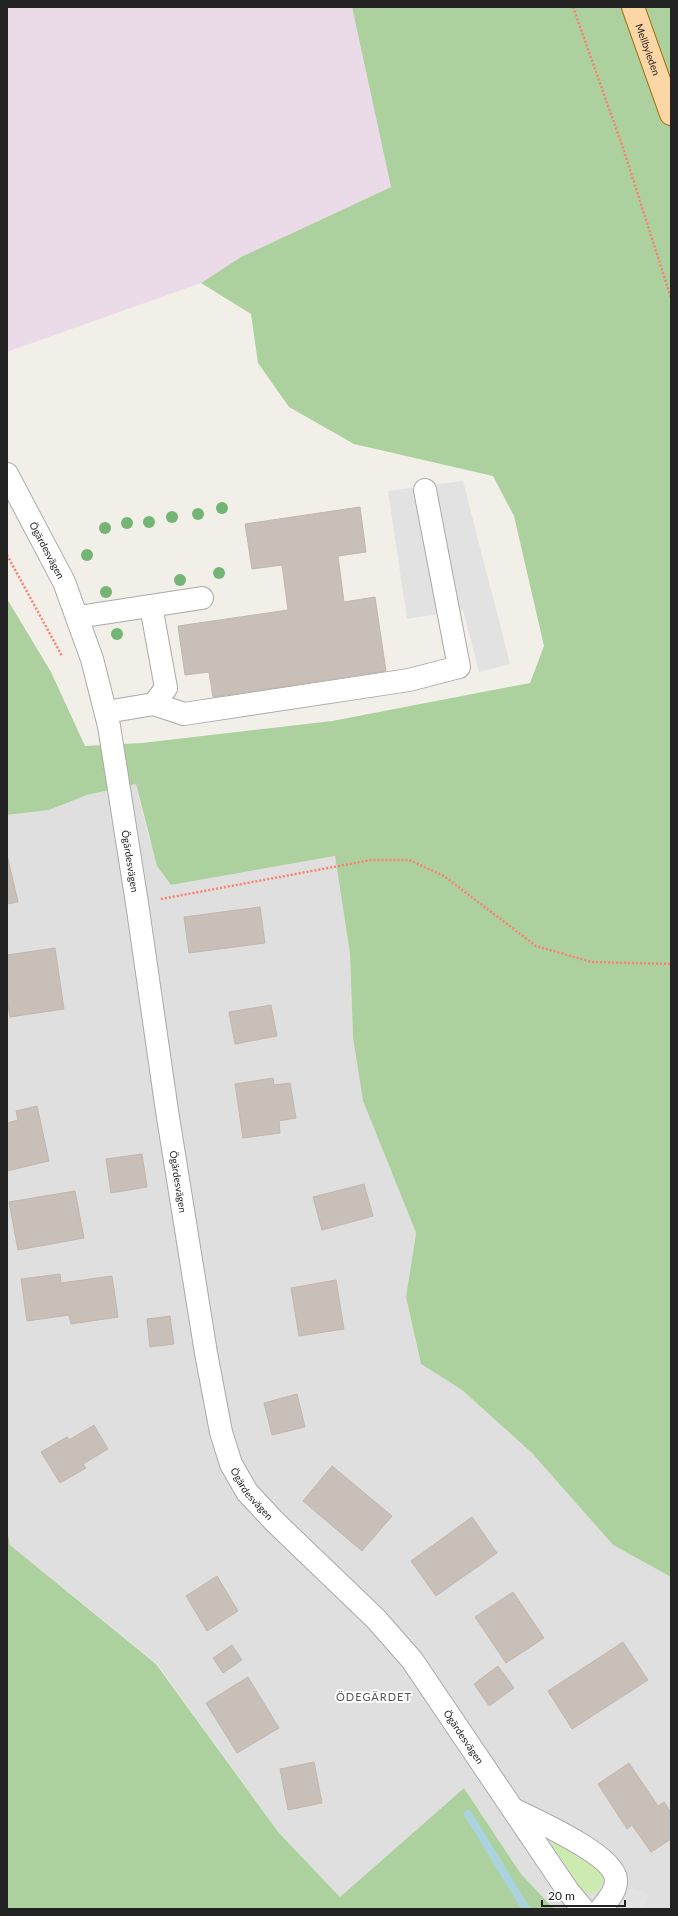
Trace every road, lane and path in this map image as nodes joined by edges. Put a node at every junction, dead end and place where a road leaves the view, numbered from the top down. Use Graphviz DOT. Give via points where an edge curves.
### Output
graph roads {
  1 [pos="573,7"];
  2 [pos="633,7"];
  3 [pos="671,114"];
  4 [pos="671,298"];
  5 [pos="7,474"];
  6 [pos="425,490"];
  7 [pos="7,554"];
  8 [pos="202,598"];
  9 [pos="151,606"];
  10 [pos="78,617"];
  11 [pos="64,661"];
  12 [pos="154,704"];
  13 [pos="106,712"];
  14 [pos="137,903"];
  15 [pos="671,964"];
  16 [pos="512,1808"];
  17 [pos="583,1909"];
  18 [pos="601,1909"];
  1 -- 4 [label="path" via="624,151"];
  2 -- 3 [label="main road, Mellbyleden"];
  5 -- 10 [label="street, Ögärdesvägen" via="61,576"];
  6 -- 12 [label="street" via="459,667 409,680 184,714"];
  7 -- 11 [label="path"];
  8 -- 9 [label="street"];
  9 -- 10 [label="street"];
  9 -- 12 [label="street" via="166,688"];
  10 -- 13 [label="street, Ögärdesvägen"];
  12 -- 13 [label="street"];
  13 -- 14 [label="street, Ögärdesvägen"];
  14 -- 15 [label="path" via="371,860 409,860 444,876 536,946 592,962"];
  14 -- 16 [label="street, Ögärdesvägen" via="206,1354 221,1432 231,1464 252,1498 376,1619 412,1660"];
  16 -- 17 [label="street, Ögärdesvägen"];
  16 -- 18 [label="street, Ögärdesvägen" via="567,1836 600,1857 612,1870 616,1880 611,1896"];
}
